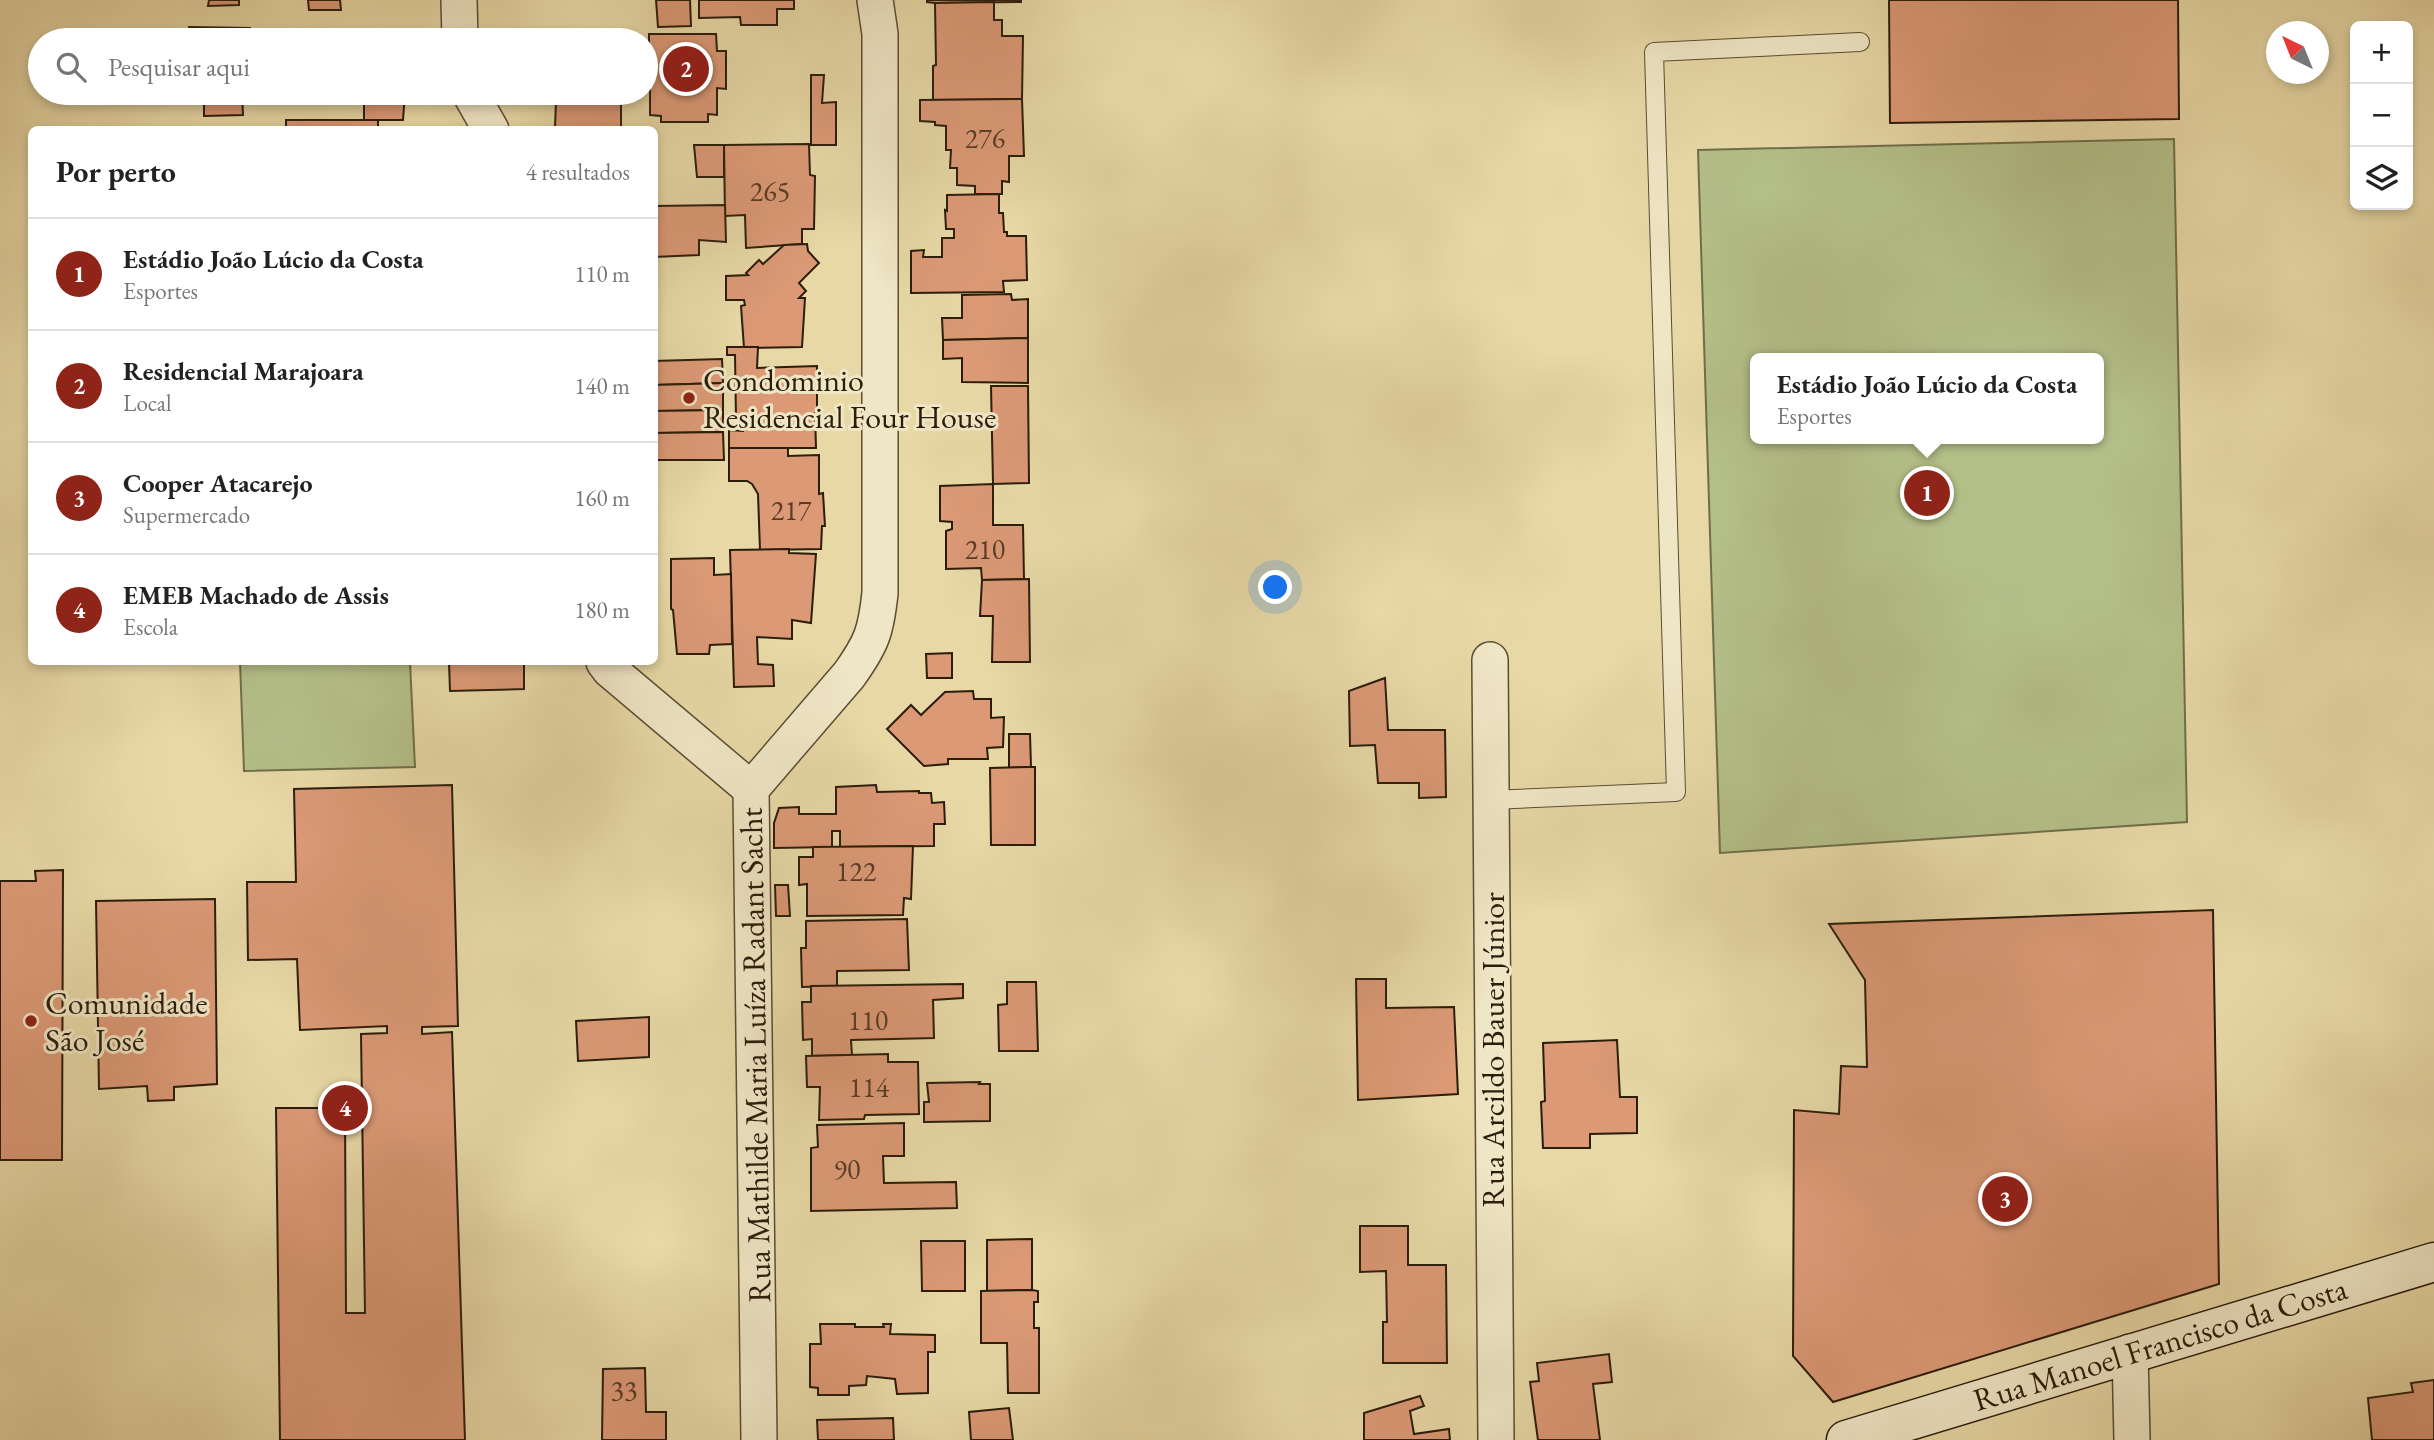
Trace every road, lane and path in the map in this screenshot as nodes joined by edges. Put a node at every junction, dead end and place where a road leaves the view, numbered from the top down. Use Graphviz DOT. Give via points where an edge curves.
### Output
graph roads {
  1 [pos="458,0"];
  2 [pos="875,0"];
  3 [pos="459,28"];
  4 [pos="1860,41"];
  5 [pos="477,105"];
  6 [pos="489,126"];
  7 [pos="1490,660"];
  8 [pos="606,665"];
  9 [pos="751,789"];
  10 [pos="1491,800"];
  11 [pos="2434,1262"];
  12 [pos="2130,1352"];
  13 [pos="760,1440"];
  14 [pos="1496,1440"];
  15 [pos="1846,1440"];
  16 [pos="2132,1440"];
  1 -- 3 [label="street"];
  2 -- 9 [label="street, Rua Mathilde Maria Luíza Radant Sacht" via="880,34 880,593 876,629 849,675"];
  4 -- 10 [label="lane" via="1654,52 1676,792"];
  5 -- 6 [label="street"];
  7 -- 10 [label="street, Rua Arcildo Bauer Júnior"];
  8 -- 9 [label="street"];
  9 -- 13 [label="street, Rua Mathilde Maria Luíza Radant Sacht"];
  10 -- 14 [label="street, Rua Arcildo Bauer Júnior"];
  11 -- 12 [label="main road, Rua Manoel Francisco da Costa"];
  12 -- 15 [label="main road, Rua Manoel Francisco da Costa"];
  12 -- 16 [label="street"];
}
